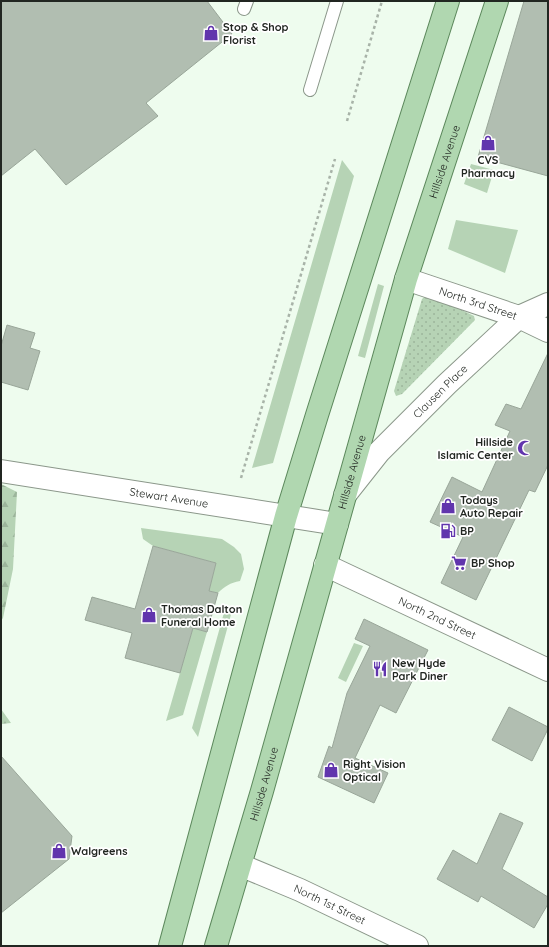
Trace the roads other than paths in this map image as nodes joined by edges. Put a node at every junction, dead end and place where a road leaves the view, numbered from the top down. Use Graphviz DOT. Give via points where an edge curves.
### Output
graph roads {
  1 [pos="337,1"];
  2 [pos="448,1"];
  3 [pos="496,1"];
  4 [pos="310,90"];
  5 [pos="406,279"];
  6 [pos="548,304"];
  7 [pos="519,317"];
  8 [pos="548,331"];
  9 [pos="1,471"];
  10 [pos="345,495"];
  11 [pos="286,516"];
  12 [pos="337,524"];
  13 [pos="325,565"];
  14 [pos="548,670"];
  15 [pos="240,865"];
  16 [pos="170,946"];
  17 [pos="216,946"];
  18 [pos="417,946"];
  1 -- 4 [label="lane"];
  2 -- 11 [label="main road"];
  3 -- 5 [label="main road, Hillside Avenue"];
  5 -- 7 [label="street, North 3rd Street"];
  5 -- 10 [label="main road, Hillside Avenue"];
  6 -- 7 [label="street, Clausen Place"];
  7 -- 8 [label="street, North 3rd Street"];
  7 -- 10 [label="street, Clausen Place" via="379,452"];
  9 -- 11 [label="street, Stewart Avenue"];
  10 -- 12 [label="main road, Hillside Avenue"];
  11 -- 12 [label="street, Stewart Avenue"];
  11 -- 16 [label="main road"];
  12 -- 13 [label="main road, Hillside Avenue"];
  13 -- 14 [label="street, North 2nd Street"];
  13 -- 15 [label="main road, Hillside Avenue"];
  15 -- 17 [label="main road, Hillside Avenue"];
  15 -- 18 [label="street, North 1st Street" via="300,890"];
}
